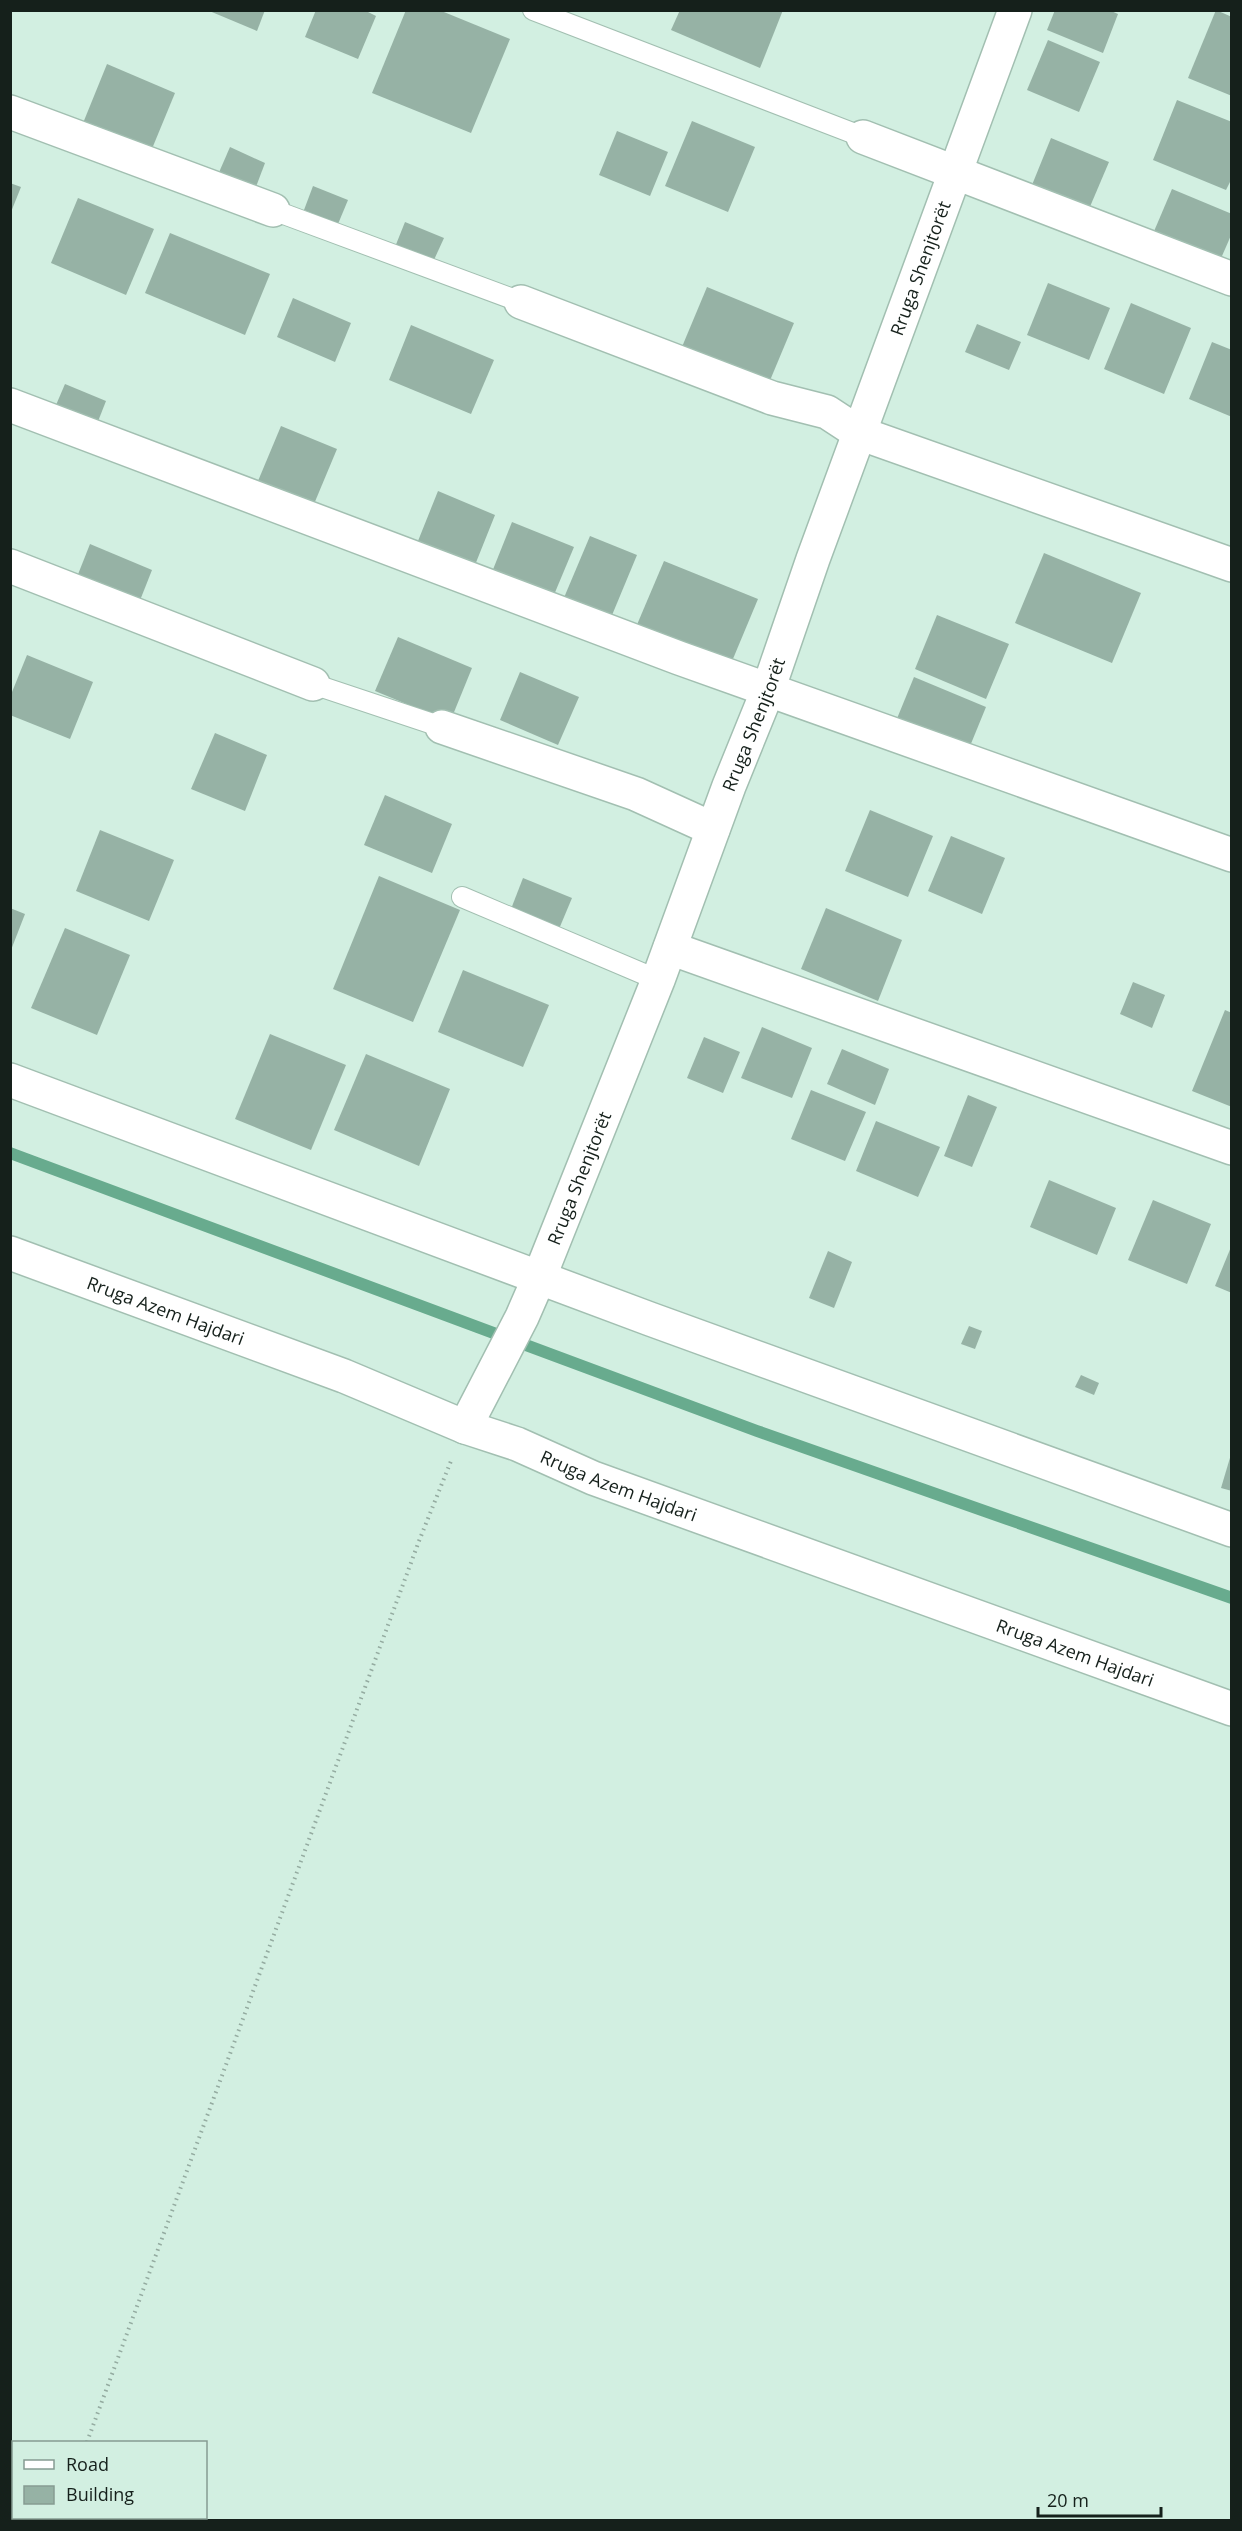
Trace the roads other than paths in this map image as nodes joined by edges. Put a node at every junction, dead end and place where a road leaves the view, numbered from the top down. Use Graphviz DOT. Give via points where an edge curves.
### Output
graph roads {
  1 [pos="533,10"];
  2 [pos="1015,10"];
  3 [pos="10,112"];
  4 [pos="863,137"];
  5 [pos="956,171"];
  6 [pos="273,210"];
  7 [pos="1232,279"];
  8 [pos="521,302"];
  9 [pos="10,405"];
  10 [pos="859,433"];
  11 [pos="1232,565"];
  12 [pos="10,567"];
  13 [pos="313,684"];
  14 [pos="768,690"];
  15 [pos="442,727"];
  16 [pos="714,829"];
  17 [pos="1232,855"];
  18 [pos="462,897"];
  19 [pos="670,948"];
  20 [pos="658,980"];
  21 [pos="10,1080"];
  22 [pos="1232,1148"];
  23 [pos="10,1253"];
  24 [pos="539,1278"];
  25 [pos="465,1427"];
  26 [pos="1232,1530"];
  27 [pos="1232,1709"];
  1 -- 4 [label="lane"];
  2 -- 5 [label="street, Rruga Shenjtorët"];
  3 -- 6 [label="street"];
  4 -- 5 [label="street"];
  5 -- 7 [label="street"];
  5 -- 10 [label="street, Rruga Shenjtorët"];
  6 -- 8 [label="lane"];
  8 -- 10 [label="street" via="772,398 827,412"];
  9 -- 14 [label="street"];
  10 -- 11 [label="street"];
  10 -- 14 [label="street, Rruga Shenjtorët"];
  12 -- 13 [label="street"];
  13 -- 15 [label="lane"];
  14 -- 16 [label="street, Rruga Shenjtorët"];
  14 -- 17 [label="street"];
  15 -- 16 [label="street" via="636,794"];
  16 -- 19 [label="street, Rruga Shenjtorët"];
  18 -- 20 [label="lane"];
  19 -- 20 [label="street, Rruga Shenjtorët"];
  19 -- 22 [label="street"];
  20 -- 24 [label="street, Rruga Shenjtorët"];
  21 -- 24 [label="street"];
  23 -- 25 [label="street, Rruga Azem Hajdari" via="344,1376"];
  24 -- 25 [label="street, Rruga Shenjtorët"];
  24 -- 26 [label="street"];
  25 -- 27 [label="street, Rruga Azem Hajdari" via="517,1444 593,1478"];
}
